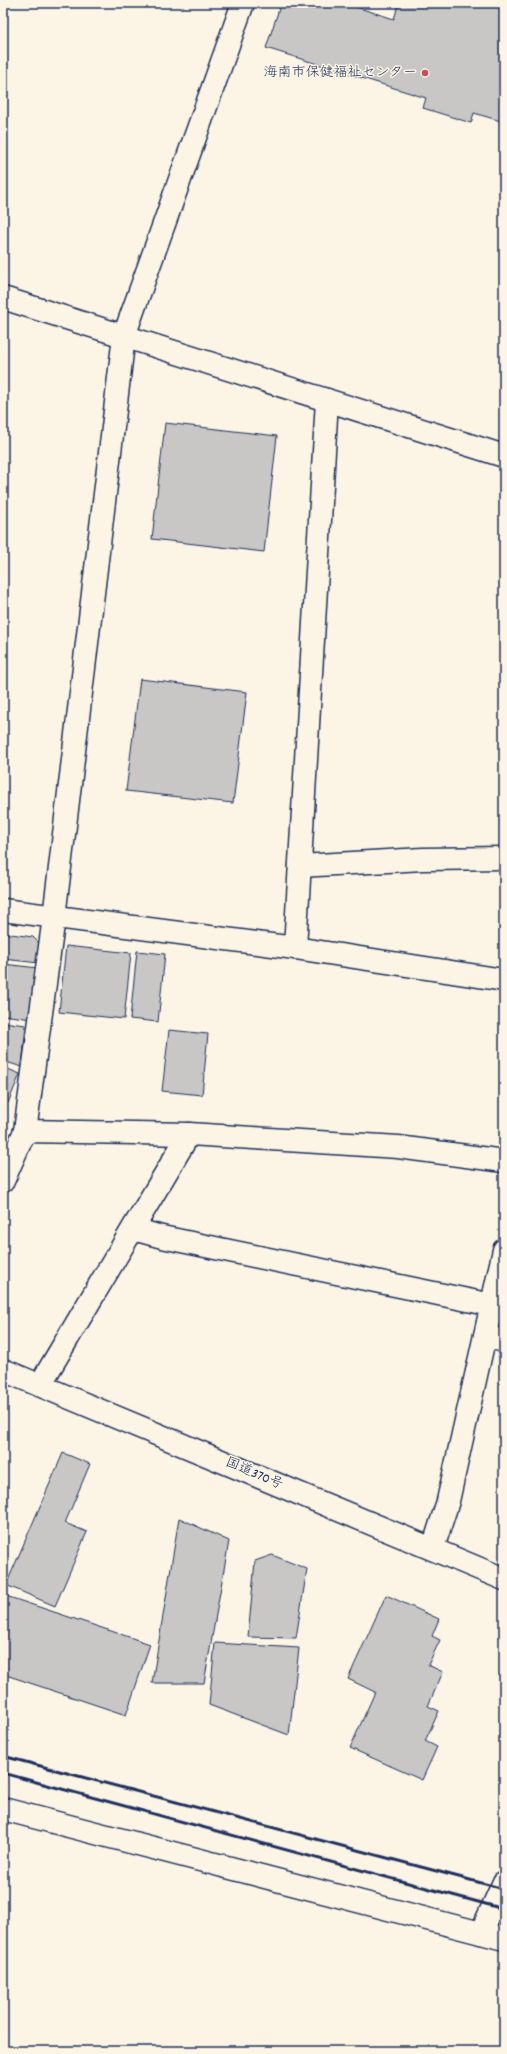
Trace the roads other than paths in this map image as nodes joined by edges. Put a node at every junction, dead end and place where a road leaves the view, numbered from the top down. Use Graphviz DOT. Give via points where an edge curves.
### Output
graph roads {
  1 [pos="242,3"];
  2 [pos="3,298"];
  3 [pos="124,336"];
  4 [pos="327,400"];
  5 [pos="504,456"];
  6 [pos="504,858"];
  7 [pos="300,866"];
  8 [pos="3,910"];
  9 [pos="54,917"];
  10 [pos="295,948"];
  11 [pos="504,980"];
  12 [pos="25,1131"];
  13 [pos="189,1134"];
  14 [pos="504,1161"];
  15 [pos="3,1181"];
  16 [pos="133,1229"];
  17 [pos="504,1250"];
  18 [pos="492,1305"];
  19 [pos="495,1338"];
  20 [pos="3,1370"];
  21 [pos="40,1385"];
  22 [pos="433,1548"];
  23 [pos="504,1579"];
  24 [pos="3,1809"];
  25 [pos="504,1882"];
  26 [pos="481,1933"];
  27 [pos="504,1939"];
  1 -- 3 [label="main road"];
  2 -- 3 [label="main road"];
  3 -- 4 [label="main road"];
  3 -- 9 [label="main road"];
  4 -- 5 [label="main road"];
  4 -- 7 [label="main road"];
  6 -- 7 [label="main road" via="423,859"];
  7 -- 10 [label="main road"];
  8 -- 9 [label="main road"];
  9 -- 10 [label="main road"];
  9 -- 12 [label="main road"];
  10 -- 11 [label="main road"];
  12 -- 13 [label="main road"];
  12 -- 15 [label="main road"];
  13 -- 14 [label="main road" via="398,1148"];
  13 -- 16 [label="main road"];
  16 -- 18 [label="main road"];
  16 -- 21 [label="main road"];
  17 -- 18 [label="main road"];
  18 -- 19 [label="main road"];
  19 -- 22 [label="main road"];
  20 -- 21 [label="main road, 国道370号"];
  21 -- 22 [label="main road, 国道370号"];
  22 -- 23 [label="main road, 国道370号"];
  24 -- 26 [label="main road"];
  25 -- 26 [label="main road"];
  26 -- 27 [label="main road"];
}
